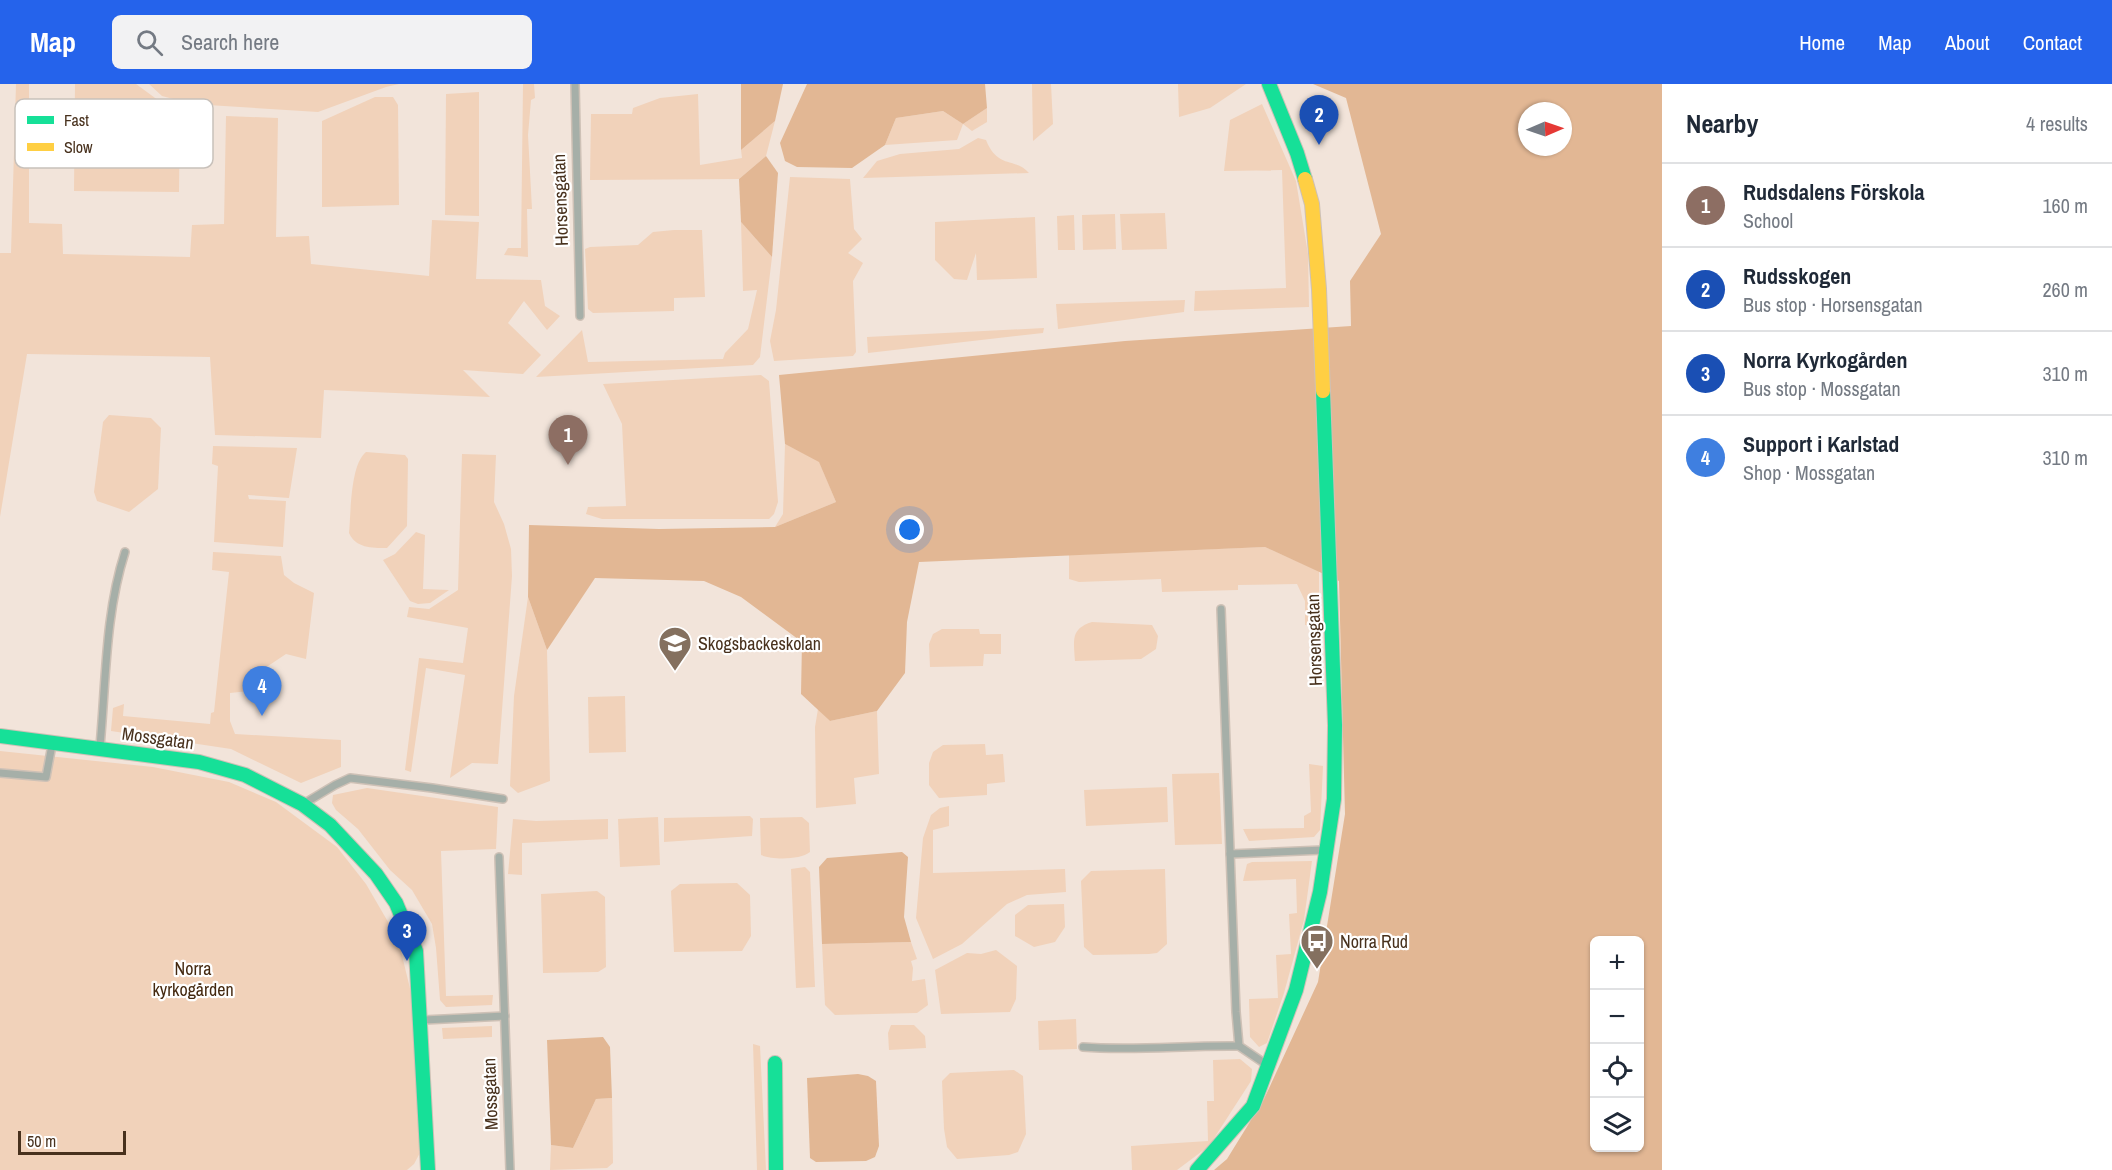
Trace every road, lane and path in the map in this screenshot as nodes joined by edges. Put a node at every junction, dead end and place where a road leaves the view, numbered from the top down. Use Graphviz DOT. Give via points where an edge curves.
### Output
graph roads {
  1 [pos="575,84"];
  2 [pos="1270,84"];
  3 [pos="580,316"];
  4 [pos="125,552"];
  5 [pos="1221,609"];
  6 [pos="0,736"];
  7 [pos="52,743"];
  8 [pos="100,748"];
  9 [pos="0,773"];
  10 [pos="503,799"];
  11 [pos="303,804"];
  12 [pos="1327,850"];
  13 [pos="1230,854"];
  14 [pos="499,857"];
  15 [pos="505,1016"];
  16 [pos="421,1020"];
  17 [pos="1239,1046"];
  18 [pos="1083,1047"];
  19 [pos="775,1064"];
  20 [pos="1269,1066"];
  21 [pos="428,1170"];
  22 [pos="510,1170"];
  23 [pos="776,1170"];
  24 [pos="1197,1170"];
  1 -- 3 [label="lane, Horsensgatan"];
  2 -- 12 [label="street, Horsensgatan" via="1312,204 1319,289 1335,725 1334,799"];
  4 -- 8 [label="lane" via="111,616"];
  5 -- 13 [label="lane"];
  6 -- 7 [label="street, Mossgatan"];
  7 -- 8 [label="street, Mossgatan"];
  7 -- 9 [label="lane" via="46,777"];
  8 -- 11 [label="street, Mossgatan" via="208,765 245,775"];
  10 -- 11 [label="lane" via="350,778"];
  11 -- 16 [label="street, Mossgatan" via="355,851 396,903 416,951"];
  12 -- 13 [label="lane"];
  12 -- 20 [label="street, Horsensgatan" via="1296,990"];
  13 -- 17 [label="lane"];
  14 -- 15 [label="lane, Mossgatan"];
  15 -- 16 [label="lane"];
  15 -- 22 [label="lane, Mossgatan"];
  16 -- 21 [label="street, Mossgatan"];
  17 -- 18 [label="lane"];
  17 -- 20 [label="lane"];
  19 -- 23 [label="street"];
  20 -- 24 [label="street, Horsensgatan" via="1253,1106"];
}
